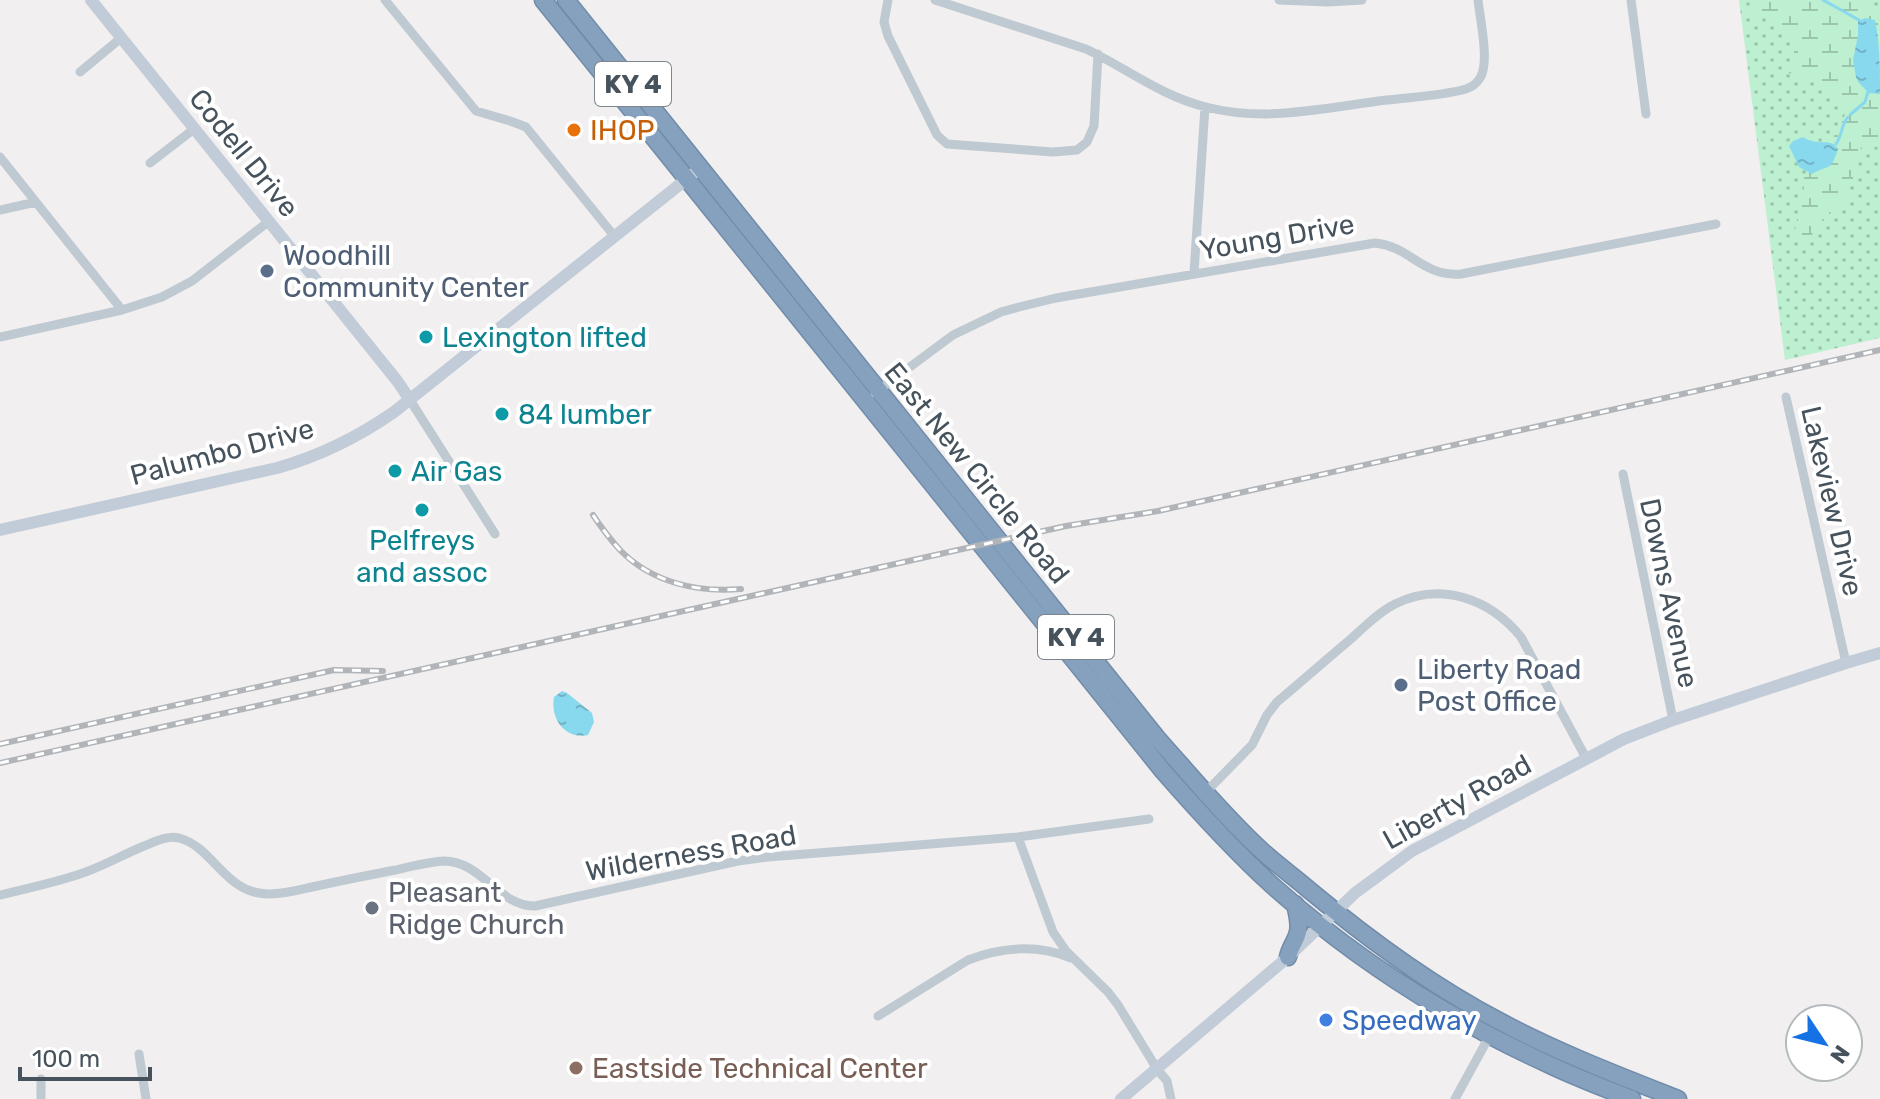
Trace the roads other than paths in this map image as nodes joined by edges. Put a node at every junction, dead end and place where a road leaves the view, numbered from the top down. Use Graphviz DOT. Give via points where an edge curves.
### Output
graph roads {
  1 [pos="91,0"];
  2 [pos="385,0"];
  3 [pos="543,0"];
  4 [pos="566,0"];
  5 [pos="888,0"];
  6 [pos="935,0"];
  7 [pos="1279,0"];
  8 [pos="1362,0"];
  9 [pos="1478,0"];
  10 [pos="1631,0"];
  11 [pos="121,38"];
  12 [pos="1098,54"];
  13 [pos="80,72"];
  14 [pos="1205,107"];
  15 [pos="1646,114"];
  16 [pos="194,129"];
  17 [pos="0,157"];
  18 [pos="150,163"];
  19 [pos="701,168"];
  20 [pos="687,179"];
  21 [pos="36,202"];
  22 [pos="0,210"];
  23 [pos="268,222"];
  24 [pos="1716,224"];
  25 [pos="615,237"];
  26 [pos="1194,273"];
  27 [pos="122,310"];
  28 [pos="0,337"];
  29 [pos="871,396"];
  30 [pos="1786,397"];
  31 [pos="410,400"];
  32 [pos="1623,474"];
  33 [pos="0,530"];
  34 [pos="495,534"];
  35 [pos="1880,653"];
  36 [pos="1846,663"];
  37 [pos="1673,720"];
  38 [pos="1586,758"];
  39 [pos="1205,792"];
  40 [pos="1193,805"];
  41 [pos="1149,819"];
  42 [pos="1018,837"];
  43 [pos="0,895"];
  44 [pos="1295,904"];
  45 [pos="1335,912"];
  46 [pos="1322,926"];
  47 [pos="1288,957"];
  48 [pos="1074,959"];
  49 [pos="878,1016"];
  50 [pos="1497,1032"];
  51 [pos="139,1054"];
  52 [pos="1157,1069"];
  53 [pos="41,1079"];
  54 [pos="41,1099"];
  55 [pos="146,1099"];
  56 [pos="1121,1099"];
  57 [pos="1171,1099"];
  58 [pos="1455,1099"];
  59 [pos="1632,1099"];
  60 [pos="1678,1099"];
  1 -- 11 [label="street, Codell Drive"];
  2 -- 25 [label="street" via="476,111 526,127"];
  3 -- 20 [label="highway, East New Circle Road / KY 4"];
  4 -- 19 [label="highway, East New Circle Road / KY 4"];
  5 -- 12 [label="street" via="888,36 937,135 947,144 1077,150 1094,126"];
  6 -- 12 [label="street"];
  7 -- 8 [label="street"];
  9 -- 14 [label="street" via="1484,68 1470,87 1289,112"];
  10 -- 15 [label="street"];
  11 -- 13 [label="street"];
  11 -- 16 [label="street, Codell Drive"];
  12 -- 14 [label="street" via="1163,92"];
  14 -- 26 [label="street"];
  16 -- 18 [label="street"];
  16 -- 23 [label="street, Codell Drive"];
  17 -- 21 [label="street"];
  19 -- 20 [label="street, Palumbo Drive"];
  19 -- 29 [label="highway, East New Circle Road / KY 4"];
  20 -- 25 [label="street, Palumbo Drive"];
  20 -- 29 [label="highway, East New Circle Road / KY 4"];
  21 -- 22 [label="street"];
  21 -- 27 [label="street"];
  23 -- 27 [label="street" via="178,290"];
  23 -- 31 [label="street, Codell Drive"];
  24 -- 26 [label="street, Young Drive" via="1461,274 1432,271 1396,248 1375,243"];
  25 -- 31 [label="street, Palumbo Drive"];
  26 -- 29 [label="street, Young Drive" via="1001,312 953,335"];
  27 -- 28 [label="street"];
  29 -- 39 [label="highway, East New Circle Road / KY 4"];
  29 -- 40 [label="highway, East New Circle Road / KY 4" via="1090,682"];
  30 -- 36 [label="street, Lakeview Drive"];
  31 -- 33 [label="street, Palumbo Drive" via="352,439 294,464"];
  31 -- 34 [label="street, Codell Drive"];
  32 -- 37 [label="street, Downs Avenue"];
  35 -- 36 [label="street, Liberty Road"];
  36 -- 37 [label="street, Liberty Road"];
  37 -- 38 [label="street, Liberty Road"];
  38 -- 39 [label="street" via="1512,626 1469,598 1427,595 1382,612 1277,702 1252,745"];
  38 -- 45 [label="street, Liberty Road" via="1412,851"];
  39 -- 40 [label="street"];
  39 -- 45 [label="highway, East New Circle Road / KY 4" via="1263,852"];
  40 -- 44 [label="highway, East New Circle Road / KY 4"];
  41 -- 42 [label="street"];
  42 -- 43 [label="street, Wilderness Road" via="766,857 526,906 472,869 444,861 281,894 254,892 174,837 79,875"];
  42 -- 48 [label="street" via="1053,932"];
  44 -- 46 [label="highway, East New Circle Road / KY 4"];
  44 -- 47 [label="highway" via="1298,932"];
  45 -- 46 [label="street, Liberty Road"];
  45 -- 50 [label="highway, East New Circle Road / KY 4"];
  46 -- 47 [label="street, Liberty Road"];
  46 -- 50 [label="highway, East New Circle Road / KY 4" via="1435,1004"];
  47 -- 52 [label="street, Liberty Road"];
  48 -- 49 [label="street" via="1026,948 994,952 968,960"];
  48 -- 52 [label="street" via="1108,992"];
  50 -- 58 [label="street"];
  50 -- 59 [label="highway, East New Circle Road / KY 4" via="1549,1065"];
  50 -- 60 [label="highway, East New Circle Road / KY 4"];
  51 -- 55 [label="street"];
  52 -- 56 [label="street, Liberty Road"];
  52 -- 57 [label="street"];
  53 -- 54 [label="street"];
}
